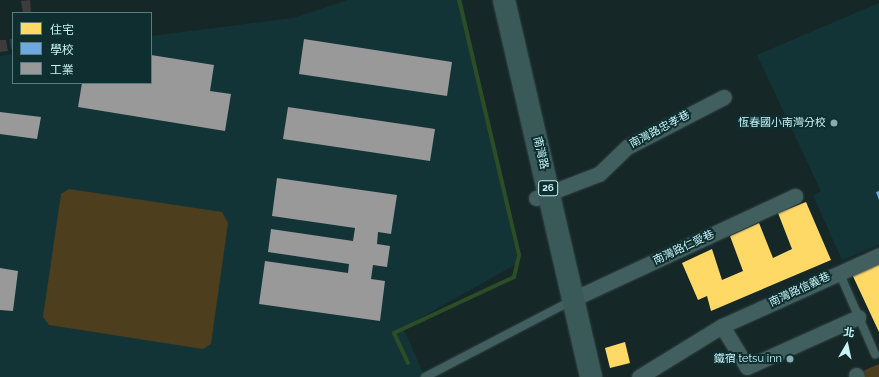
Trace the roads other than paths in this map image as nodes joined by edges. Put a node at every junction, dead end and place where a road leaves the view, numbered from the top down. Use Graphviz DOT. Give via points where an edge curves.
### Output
graph roads {
  1 [pos="500,2"];
  2 [pos="724,97"];
  3 [pos="543,196"];
  4 [pos="795,196"];
  5 [pos="879,255"];
  6 [pos="839,272"];
  7 [pos="567,303"];
  8 [pos="858,317"];
  9 [pos="722,326"];
  10 [pos="874,354"];
  11 [pos="425,377"];
  12 [pos="577,377"];
  13 [pos="591,377"];
  14 [pos="639,377"];
  1 -- 3 [label="main road, 南灣路 / 26"];
  2 -- 3 [label="street, 南灣路忠孝巷" via="627,147 599,174"];
  3 -- 7 [label="main road, 南灣路 / 26"];
  4 -- 7 [label="street, 南灣路仁愛巷"];
  5 -- 6 [label="street, 南灣路信義巷"];
  6 -- 8 [label="lane"];
  6 -- 9 [label="street, 南灣路信義巷"];
  7 -- 11 [label="lane"];
  7 -- 12 [label="main road, 南灣路 / 26"];
  7 -- 13 [label="main road, 南灣路 / 26"];
  8 -- 9 [label="street" via="747,367"];
  8 -- 10 [label="lane"];
  9 -- 14 [label="street, 南灣路信義巷"];
}
